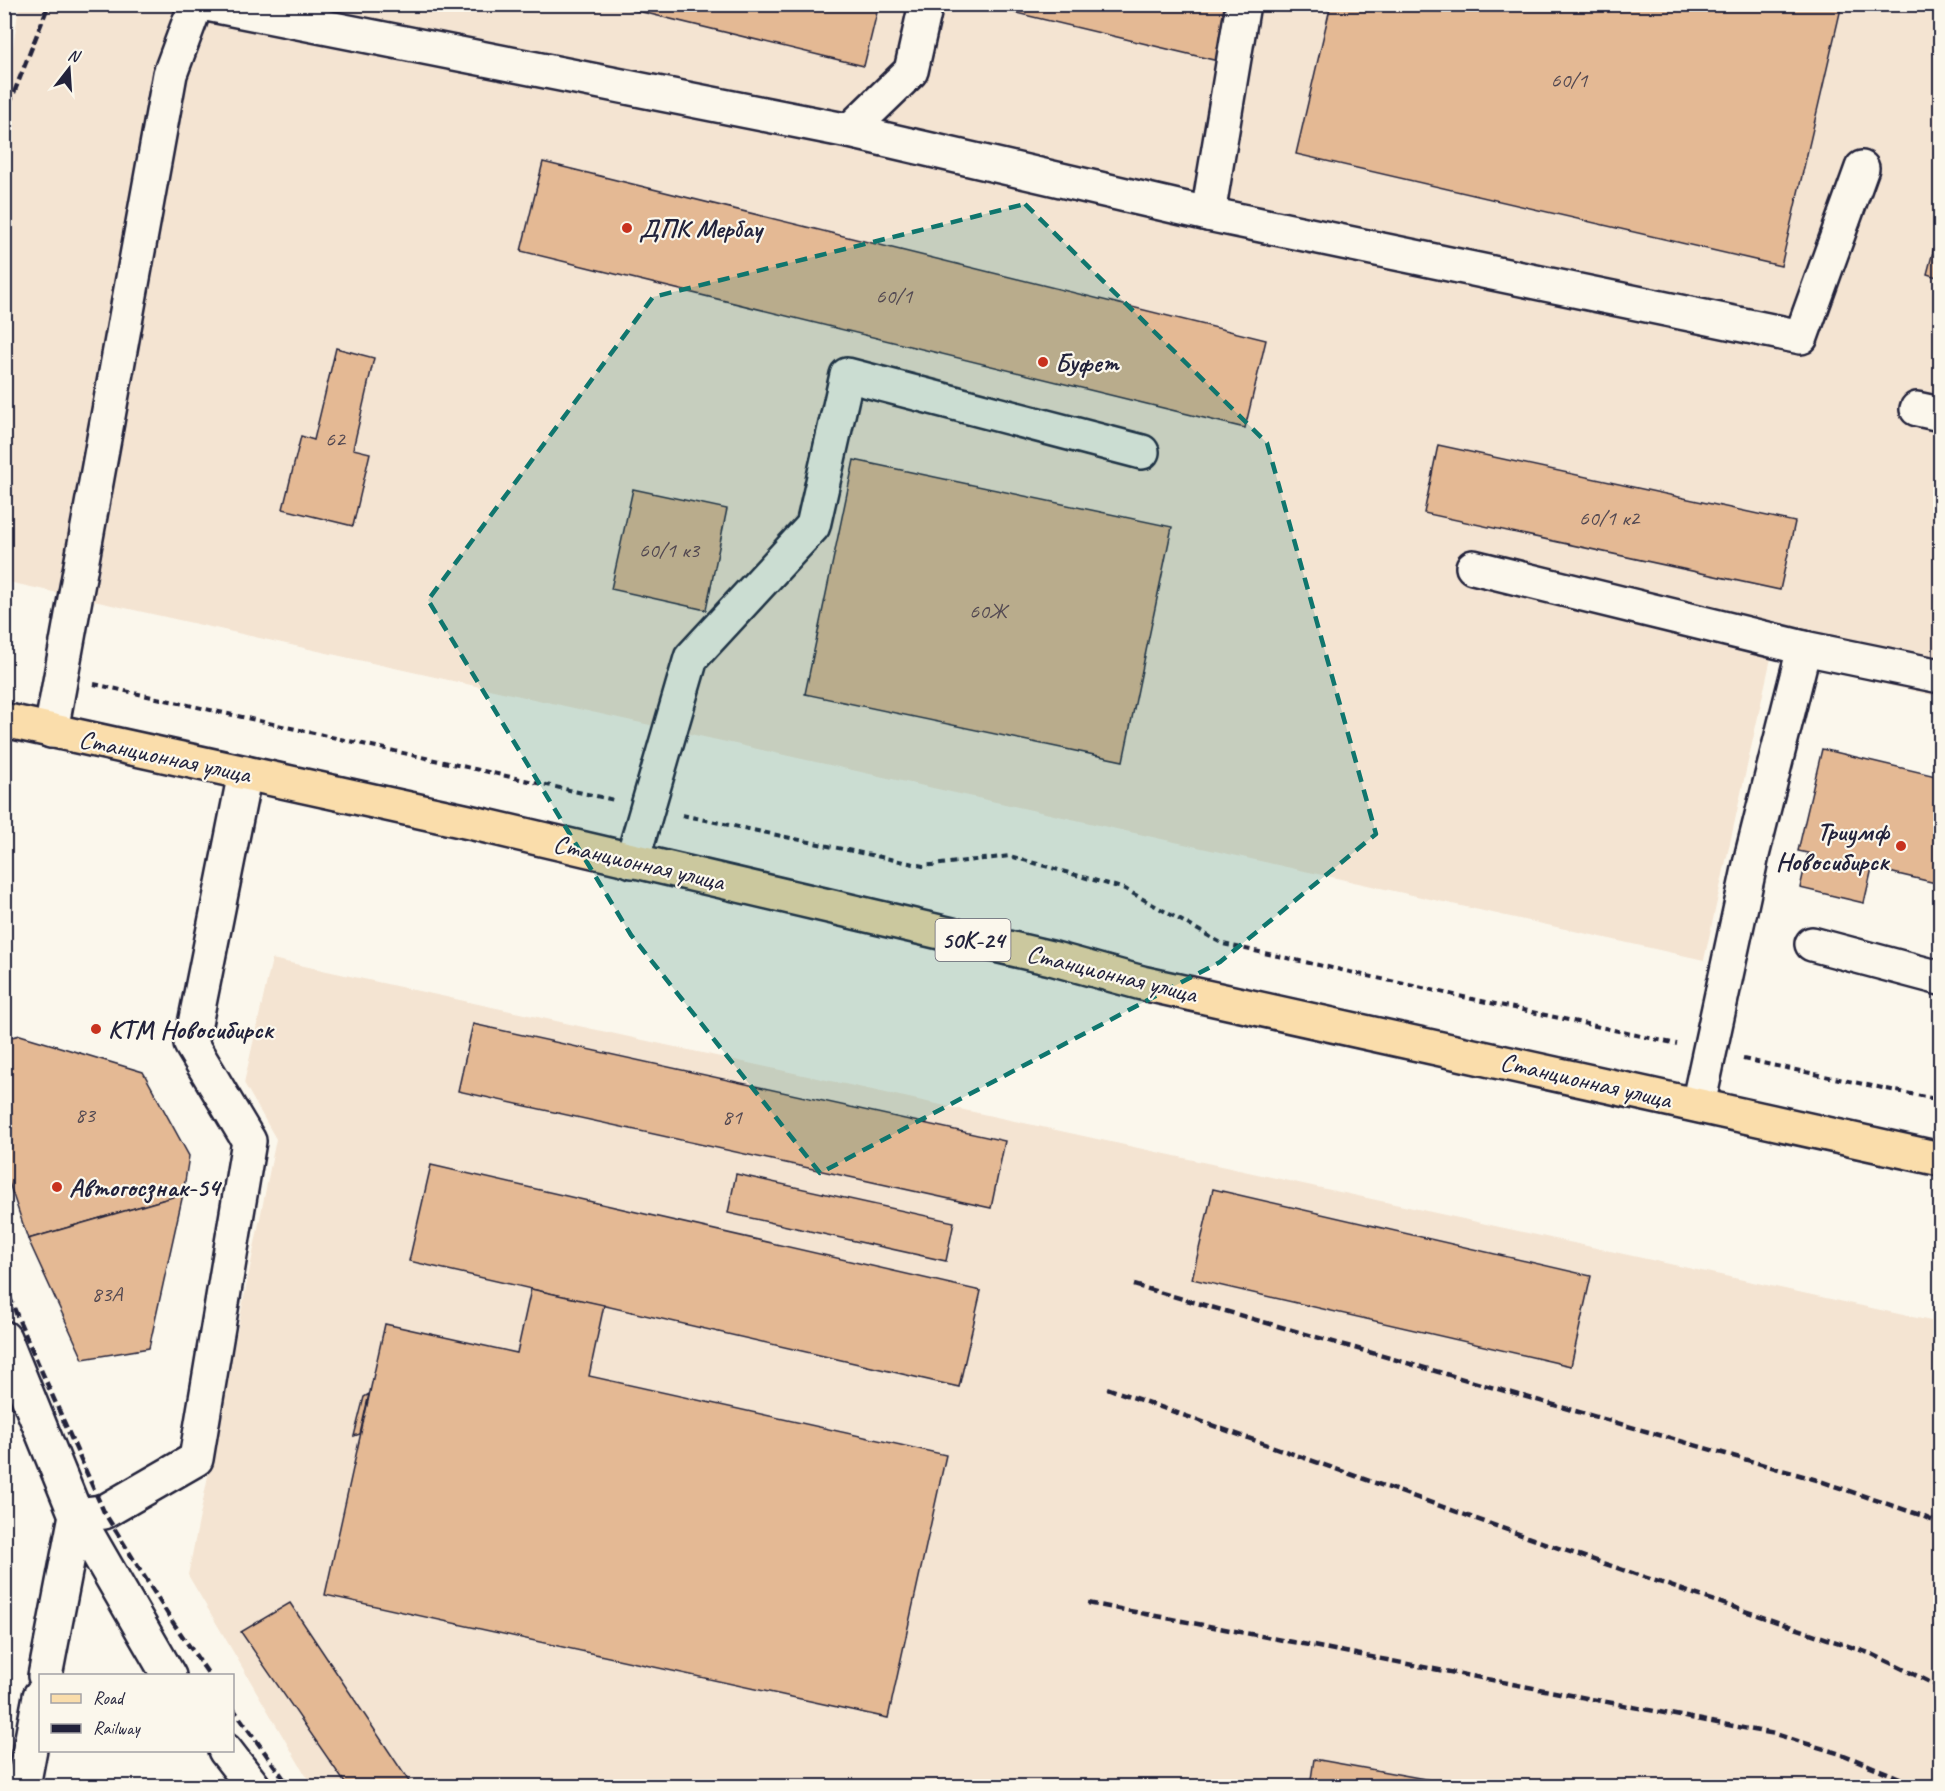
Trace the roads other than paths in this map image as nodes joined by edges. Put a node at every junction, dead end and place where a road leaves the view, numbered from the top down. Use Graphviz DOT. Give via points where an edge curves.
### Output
graph roads {
  1 [pos="196,4"];
  2 [pos="207,4"];
  3 [pos="926,4"];
  4 [pos="1243,4"];
  5 [pos="849,131"];
  6 [pos="1862,168"];
  7 [pos="1208,214"];
  8 [pos="1142,452"];
  9 [pos="1473,567"];
  10 [pos="1804,648"];
  11 [pos="1941,676"];
  12 [pos="4,720"];
  13 [pos="51,731"];
  14 [pos="245,773"];
  15 [pos="632,861"];
  16 [pos="1812,944"];
  17 [pos="1941,978"];
  18 [pos="1698,1105"];
  19 [pos="1941,1159"];
  20 [pos="4,1338"];
  21 [pos="76,1515"];
  22 [pos="45,1674"];
  23 [pos="168,1674"];
  24 [pos="39,1701"];
  25 [pos="227,1752"];
  26 [pos="22,1786"];
  27 [pos="254,1786"];
  1 -- 13 [label="street" via="170,74"];
  2 -- 5 [label="street"];
  3 -- 5 [label="street" via="911,71"];
  4 -- 7 [label="street"];
  5 -- 7 [label="street"];
  6 -- 7 [label="street" via="1801,337"];
  8 -- 15 [label="street" via="847,375 813,526 691,658"];
  9 -- 10 [label="street"];
  10 -- 11 [label="street"];
  10 -- 18 [label="street" via="1752,855"];
  12 -- 13 [label="main road, Станционная улица / 50К-24"];
  13 -- 14 [label="main road, Станционная улица / 50К-24"];
  14 -- 15 [label="main road, Станционная улица / 50К-24"];
  14 -- 21 [label="street" via="191,1044 249,1141 196,1460 104,1512"];
  15 -- 18 [label="main road, Станционная улица / 50К-24" via="1051,958 1142,983"];
  16 -- 17 [label="street"];
  18 -- 19 [label="main road, Станционная улица / 50К-24"];
  20 -- 21 [label="street"];
  21 -- 22 [label="street"];
  21 -- 23 [label="street"];
  24 -- 26 [label="street"];
  25 -- 27 [label="street"];
}
